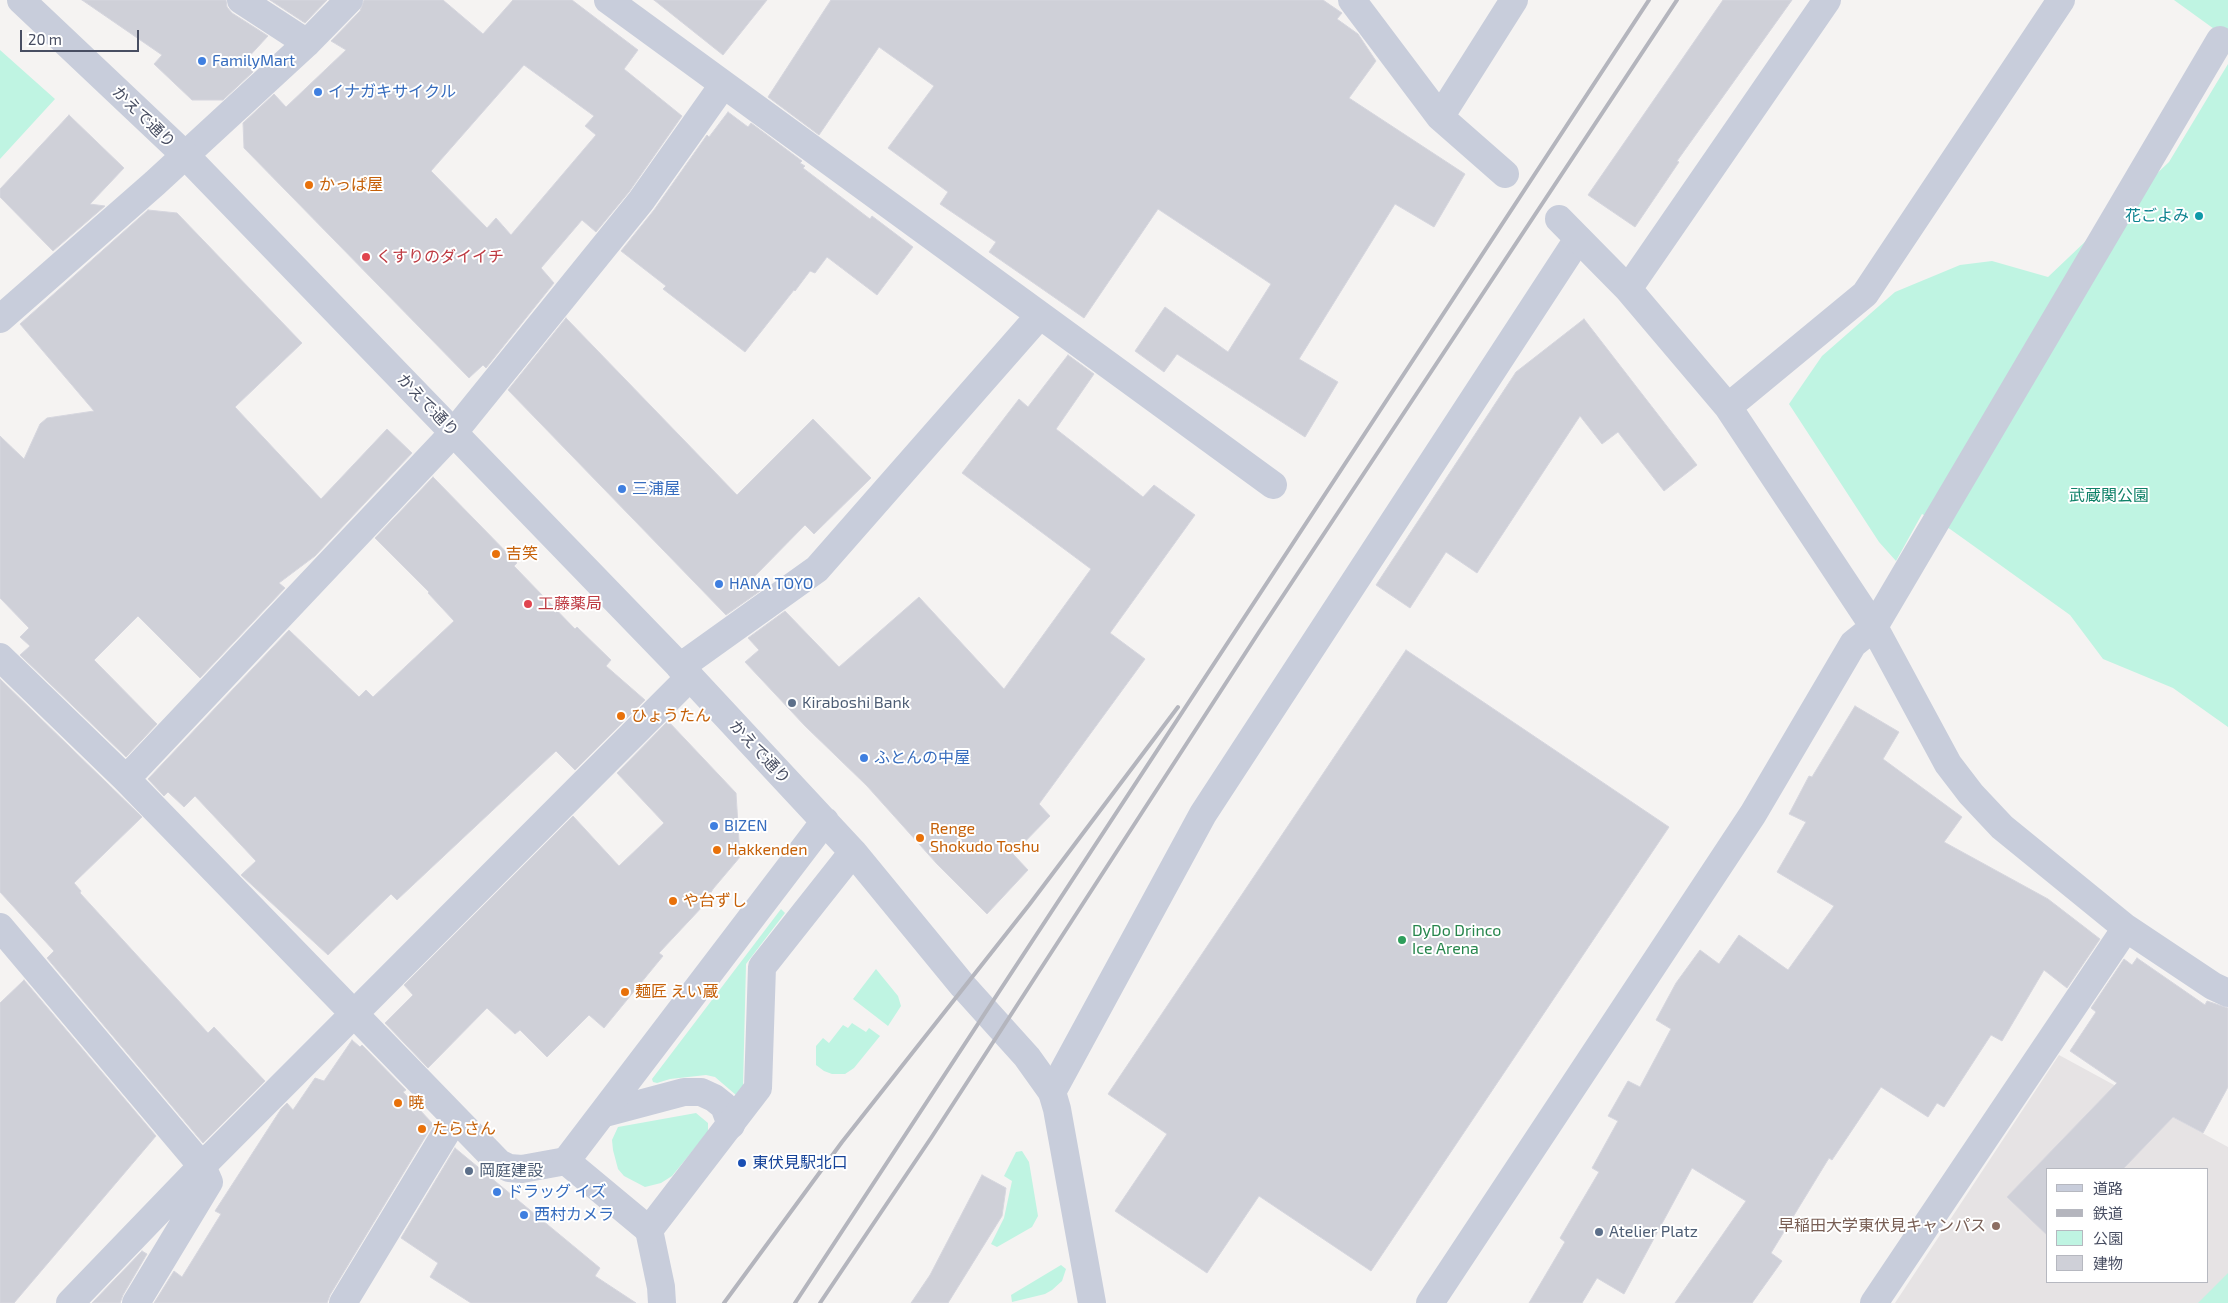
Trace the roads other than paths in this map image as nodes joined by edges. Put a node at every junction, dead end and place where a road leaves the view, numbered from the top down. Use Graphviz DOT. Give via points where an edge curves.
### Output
graph roads {
  1 [pos="21,0"];
  2 [pos="240,0"];
  3 [pos="349,0"];
  4 [pos="608,0"];
  5 [pos="1352,0"];
  6 [pos="1514,0"];
  7 [pos="1827,0"];
  8 [pos="2061,0"];
  9 [pos="2220,40"];
  10 [pos="307,43"];
  11 [pos="723,85"];
  12 [pos="1440,117"];
  13 [pos="185,155"];
  14 [pos="1505,174"];
  15 [pos="1559,219"];
  16 [pos="1578,239"];
  17 [pos="1628,289"];
  18 [pos="1040,315"];
  19 [pos="0,319"];
  20 [pos="1728,407"];
  21 [pos="454,432"];
  22 [pos="1273,485"];
  23 [pos="1874,627"];
  24 [pos="0,657"];
  25 [pos="685,672"];
  26 [pos="126,779"];
  27 [pos="825,821"];
  28 [pos="853,852"];
  29 [pos="0,927"];
  30 [pos="2126,928"];
  31 [pos="2228,993"];
  32 [pos="355,1013"];
  33 [pos="1052,1092"];
  34 [pos="605,1113"];
  35 [pos="455,1118"];
  36 [pos="731,1125"];
  37 [pos="566,1161"];
  38 [pos="202,1166"];
  39 [pos="649,1230"];
  40 [pos="70,1303"];
  41 [pos="136,1303"];
  42 [pos="343,1303"];
  43 [pos="662,1303"];
  44 [pos="1092,1303"];
  45 [pos="1430,1303"];
  46 [pos="1874,1303"];
  1 -- 13 [label="street, かえで通り"];
  2 -- 10 [label="street"];
  3 -- 10 [label="street"];
  4 -- 11 [label="street"];
  5 -- 12 [label="street"];
  6 -- 12 [label="street"];
  7 -- 17 [label="street"];
  8 -- 20 [label="street" via="1865,294"];
  9 -- 23 [label="street"];
  10 -- 13 [label="street"];
  11 -- 18 [label="street"];
  11 -- 21 [label="street" via="641,201"];
  12 -- 14 [label="street"];
  13 -- 19 [label="street"];
  13 -- 21 [label="street, かえで通り"];
  15 -- 16 [label="street"];
  16 -- 17 [label="street"];
  16 -- 33 [label="street" via="1203,814"];
  17 -- 20 [label="street"];
  18 -- 22 [label="street"];
  18 -- 25 [label="street" via="817,569"];
  20 -- 23 [label="street"];
  21 -- 25 [label="street, かえで通り"];
  21 -- 26 [label="street"];
  23 -- 30 [label="street" via="1948,764 1971,794 2002,827"];
  23 -- 45 [label="street" via="1853,644 1753,814"];
  24 -- 26 [label="street"];
  25 -- 27 [label="street, かえで通り"];
  25 -- 32 [label="street"];
  26 -- 32 [label="street"];
  27 -- 28 [label="street, かえで通り"];
  27 -- 34 [label="street"];
  28 -- 33 [label="street, かえで通り" via="963,986 1027,1057"];
  28 -- 36 [label="street" via="762,966 758,1088"];
  29 -- 38 [label="street"];
  30 -- 31 [label="street"];
  30 -- 46 [label="street"];
  32 -- 35 [label="street"];
  32 -- 38 [label="street"];
  33 -- 44 [label="street, かえで通り" via="1058,1108"];
  34 -- 36 [label="street" via="684,1092 701,1092 724,1106"];
  34 -- 37 [label="street"];
  35 -- 37 [label="street" via="499,1163 509,1168"];
  35 -- 42 [label="street"];
  36 -- 39 [label="street"];
  37 -- 39 [label="street"];
  38 -- 40 [label="street"];
  38 -- 41 [label="street" via="209,1182"];
  39 -- 43 [label="street" via="662,1287"];
}
